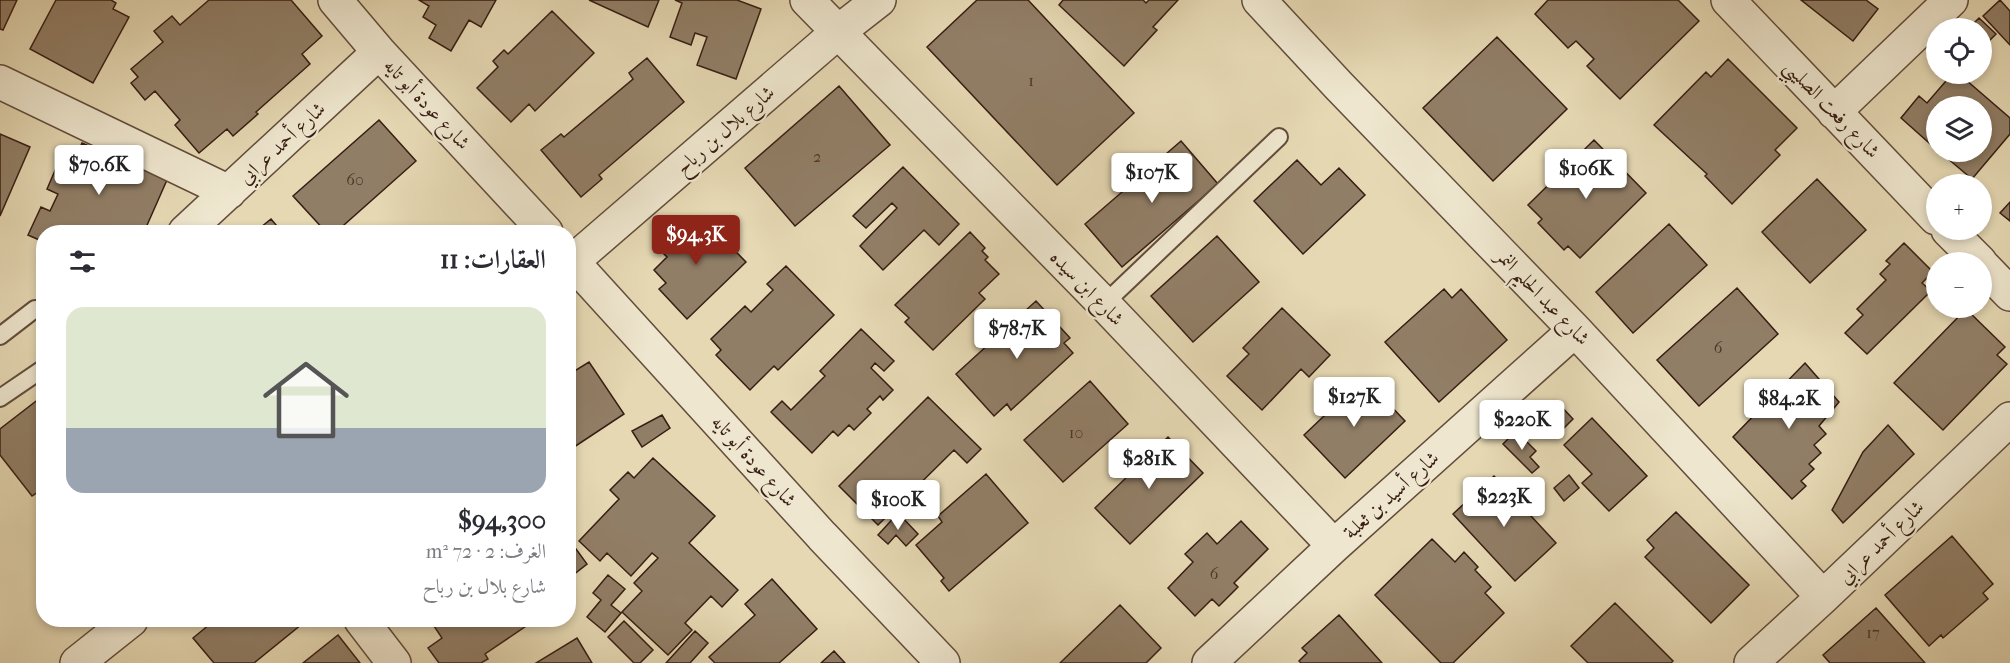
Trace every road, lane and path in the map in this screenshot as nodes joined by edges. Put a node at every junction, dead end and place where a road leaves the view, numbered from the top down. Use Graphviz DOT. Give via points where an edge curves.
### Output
graph roads {
  1 [pos="335,0"];
  2 [pos="807,0"];
  3 [pos="879,0"];
  4 [pos="1259,0"];
  5 [pos="1728,0"];
  6 [pos="1950,0"];
  7 [pos="838,32"];
  8 [pos="379,52"];
  9 [pos="0,82"];
  10 [pos="1834,112"];
  11 [pos="1279,137"];
  12 [pos="229,192"];
  13 [pos="1926,208"];
  14 [pos="193,225"];
  15 [pos="540,225"];
  16 [pos="1958,240"];
  17 [pos="1969,252"];
  18 [pos="576,255"];
  19 [pos="576,265"];
  20 [pos="1992,275"];
  21 [pos="2010,294"];
  22 [pos="1104,304"];
  23 [pos="35,309"];
  24 [pos="1575,330"];
  25 [pos="0,336"];
  26 [pos="36,373"];
  27 [pos="0,398"];
  28 [pos="2010,419"];
  29 [pos="1334,546"];
  30 [pos="1823,597"];
  31 [pos="122,627"];
  32 [pos="366,627"];
  33 [pos="77,663"];
  34 [pos="394,663"];
  35 [pos="942,663"];
  36 [pos="1209,663"];
  37 [pos="1751,663"];
  1 -- 8 [label="street, شارع عودة أبو تايه"];
  2 -- 7 [label="street, شارع ابن سيده"];
  3 -- 7 [label="street, شارع بلال بن رباح"];
  4 -- 24 [label="street, شارع عبد الحليم النمر"];
  5 -- 10 [label="street, شارع رفعت الصليبي"];
  6 -- 10 [label="street"];
  7 -- 18 [label="street, شارع بلال بن رباح"];
  7 -- 22 [label="street, شارع ابن سيده"];
  8 -- 12 [label="street, شارع أحمد عرابي"];
  8 -- 15 [label="street, شارع عودة أبو تايه"];
  9 -- 12 [label="street"];
  10 -- 13 [label="street, شارع رفعت الصليبي"];
  11 -- 22 [label="lane"];
  12 -- 14 [label="street, شارع أحمد عرابي"];
  16 -- 17 [label="street"];
  19 -- 35 [label="street, شارع عودة أبو تايه"];
  20 -- 21 [label="street"];
  22 -- 29 [label="street, شارع ابن سيده"];
  23 -- 25 [label="lane"];
  24 -- 29 [label="street, شارع أسيد بن ثعلبة"];
  24 -- 30 [label="street, شارع عبد الحليم النمر"];
  26 -- 27 [label="lane"];
  28 -- 30 [label="street, شارع أحمد عرابي"];
  29 -- 36 [label="street, شارع أسيد بن ثعلبة"];
  30 -- 37 [label="street, شارع أحمد عرابي"];
  31 -- 33 [label="street"];
  32 -- 34 [label="street"];
}
